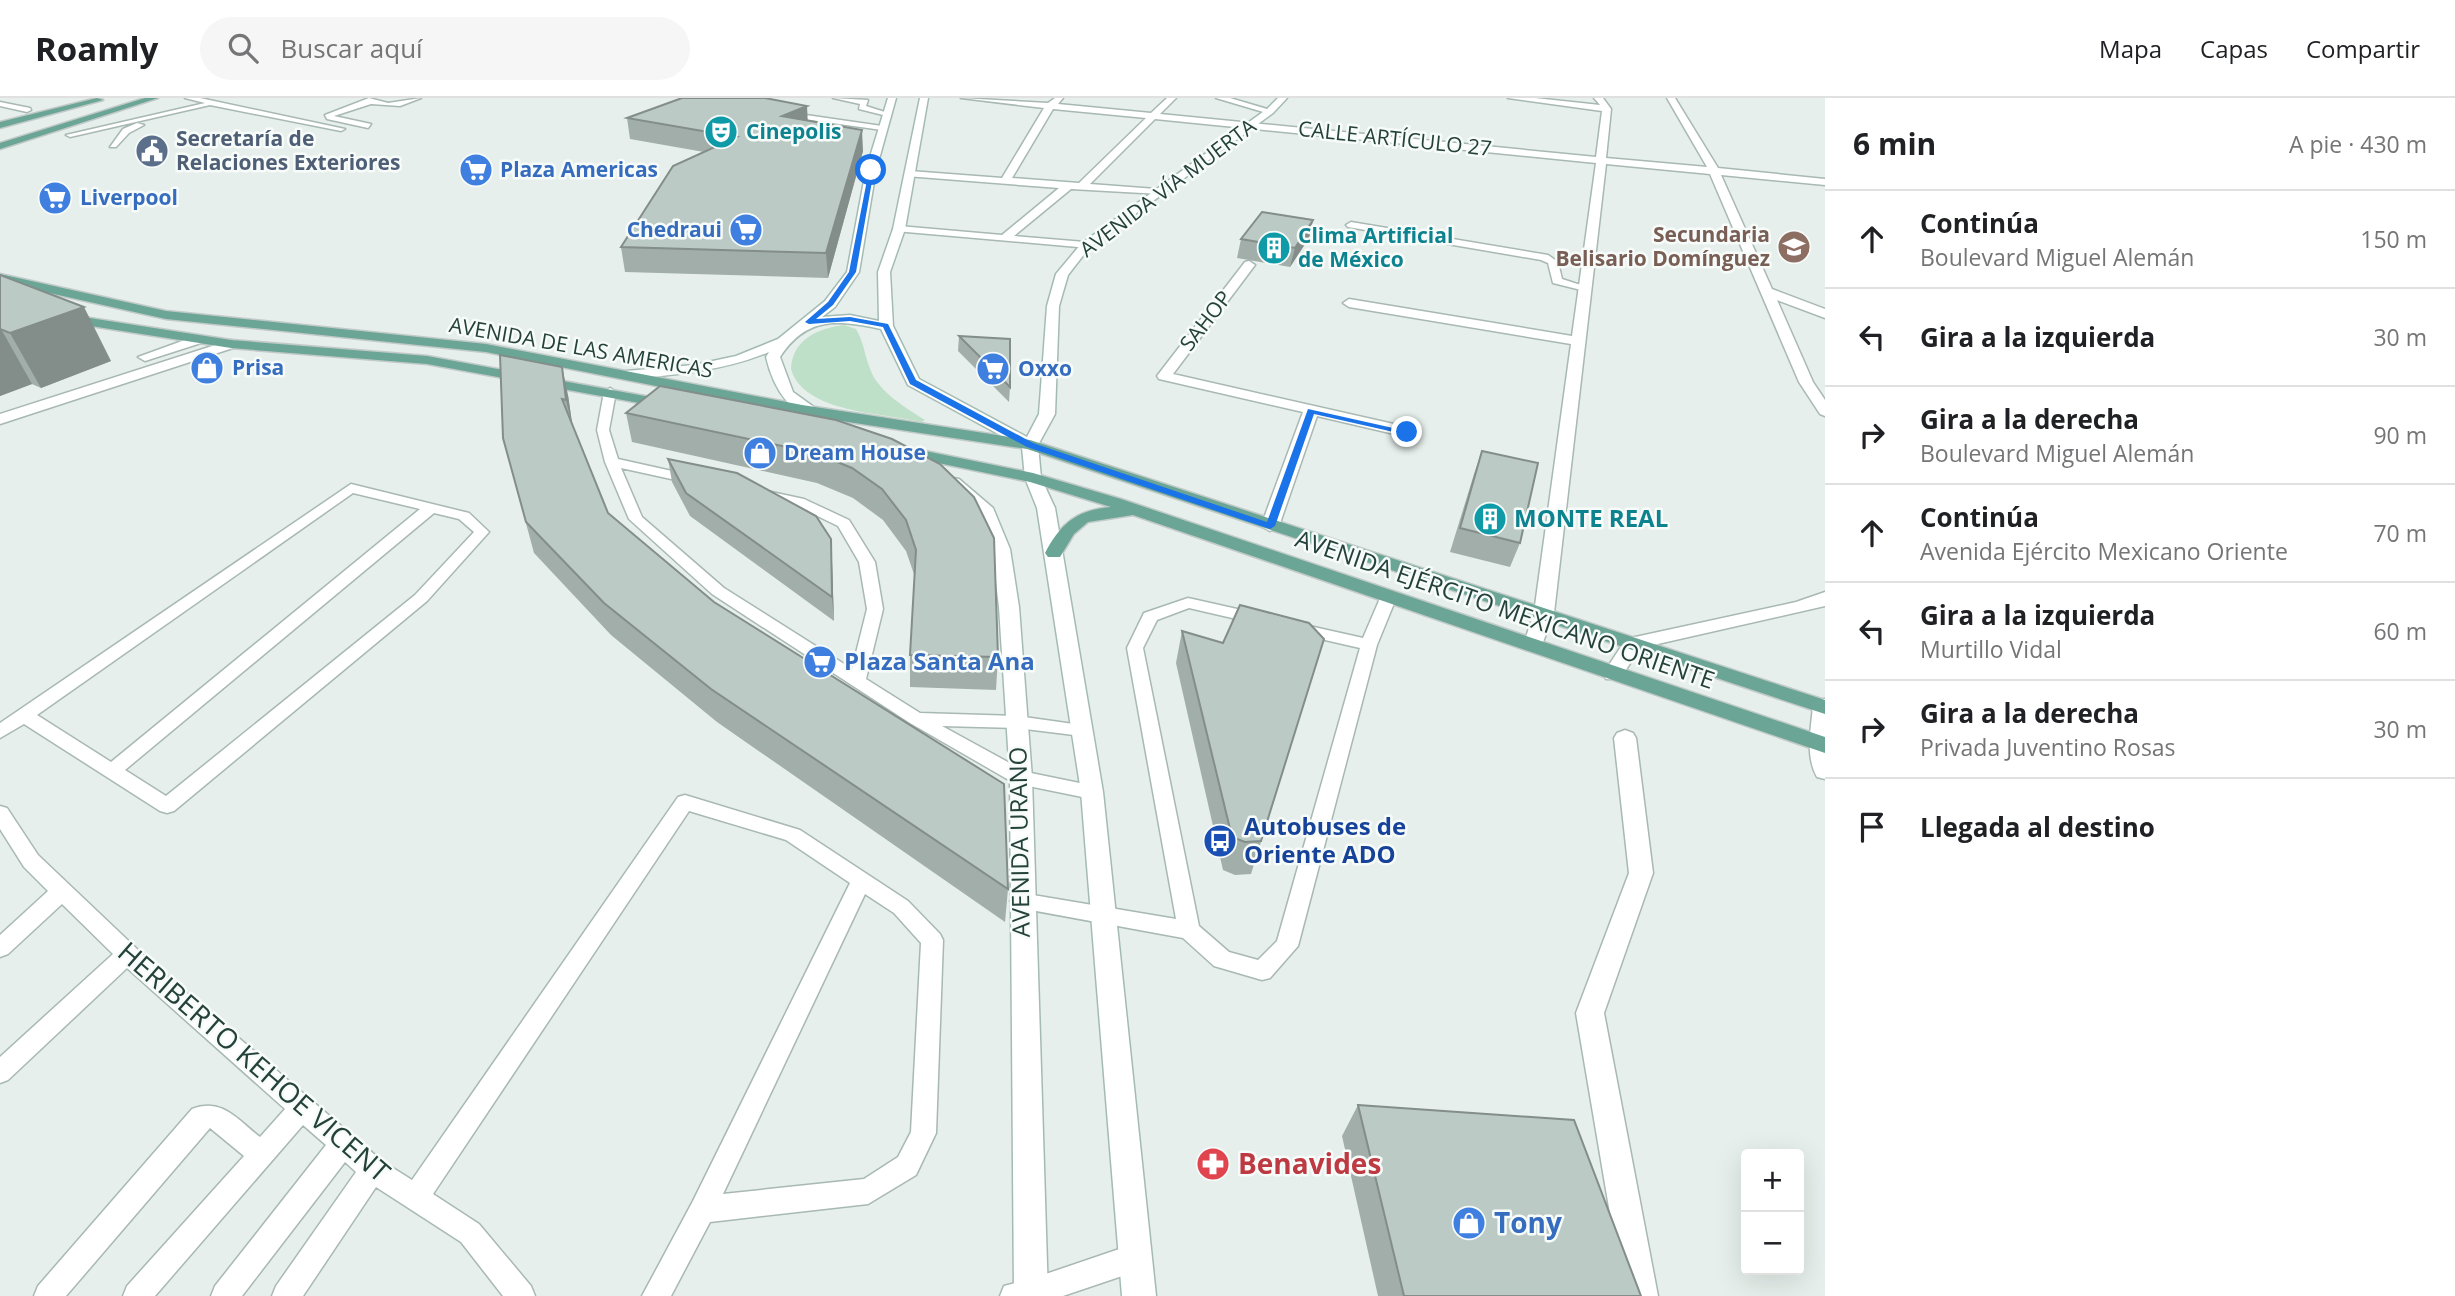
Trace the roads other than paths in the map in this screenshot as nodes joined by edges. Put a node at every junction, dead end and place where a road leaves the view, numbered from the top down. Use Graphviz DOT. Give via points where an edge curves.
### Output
graph roads {
  1 [pos="78,98"];
  2 [pos="108,98"];
  3 [pos="147,98"];
  4 [pos="154,98"];
  5 [pos="189,98"];
  6 [pos="416,98"];
  7 [pos="837,98"];
  8 [pos="892,98"];
  9 [pos="924,98"];
  10 [pos="966,98"];
  11 [pos="1061,98"];
  12 [pos="1172,98"];
  13 [pos="1220,98"];
  14 [pos="1283,98"];
  15 [pos="1513,98"];
  16 [pos="1671,98"];
  17 [pos="372,100"];
  18 [pos="866,100"];
  19 [pos="214,103"];
  20 [pos="1602,103"];
  21 [pos="0,104"];
  22 [pos="794,105"];
  23 [pos="1050,106"];
  24 [pos="189,109"];
  25 [pos="0,110"];
  26 [pos="27,110"];
  27 [pos="1269,111"];
  28 [pos="772,112"];
  29 [pos="12,113"];
  30 [pos="887,114"];
  31 [pos="1154,115"];
  32 [pos="0,116"];
  33 [pos="823,120"];
  34 [pos="0,125"];
  35 [pos="1250,125"];
  36 [pos="368,126"];
  37 [pos="882,128"];
  38 [pos="341,129"];
  39 [pos="70,135"];
  40 [pos="0,136"];
  41 [pos="113,145"];
  42 [pos="0,146"];
  43 [pos="1601,159"];
  44 [pos="1714,171"];
  45 [pos="910,174"];
  46 [pos="1006,180"];
  47 [pos="1825,182"];
  48 [pos="1069,186"];
  49 [pos="1081,187"];
  50 [pos="1156,192"];
  51 [pos="1351,225"];
  52 [pos="899,229"];
  53 [pos="1004,239"];
  54 [pos="1085,246"];
  55 [pos="1249,265"];
  56 [pos="0,278"];
  57 [pos="1585,288"];
  58 [pos="1768,292"];
  59 [pos="102,301"];
  60 [pos="1349,303"];
  61 [pos="1825,314"];
  62 [pos="809,322"];
  63 [pos="886,326"];
  64 [pos="196,340"];
  65 [pos="1579,341"];
  66 [pos="783,342"];
  67 [pos="231,344"];
  68 [pos="626,374"];
  69 [pos="1825,379"];
  70 [pos="1806,382"];
  71 [pos="676,385"];
  72 [pos="610,392"];
  73 [pos="657,401"];
  74 [pos="0,405"];
  75 [pos="684,407"];
  76 [pos="802,410"];
  77 [pos="1311,410"];
  78 [pos="1825,411"];
  79 [pos="0,419"];
  80 [pos="850,431"];
  81 [pos="1407,432"];
  82 [pos="1030,445"];
  83 [pos="886,447"];
  84 [pos="612,462"];
  85 [pos="1033,478"];
  86 [pos="705,482"];
  87 [pos="745,490"];
  88 [pos="431,508"];
  89 [pos="1143,512"];
  90 [pos="1270,526"];
  91 [pos="1054,553"];
  92 [pos="1389,596"];
  93 [pos="1825,598"];
  94 [pos="1544,613"];
  95 [pos="1633,643"];
  96 [pos="1369,645"];
  97 [pos="1534,646"];
  98 [pos="1613,674"];
  99 [pos="857,682"];
  100 [pos="1825,707"];
  101 [pos="24,715"];
  102 [pos="916,719"];
  103 [pos="1017,722"];
  104 [pos="1082,730"];
  105 [pos="0,732"];
  106 [pos="1625,738"];
  107 [pos="1823,745"];
  108 [pos="112,771"];
  109 [pos="1825,771"];
  110 [pos="1021,778"];
  111 [pos="1091,792"];
  112 [pos="0,813"];
  113 [pos="862,878"];
  114 [pos="62,891"];
  115 [pos="1021,901"];
  116 [pos="1102,915"];
  117 [pos="1189,930"];
  118 [pos="0,948"];
  119 [pos="127,954"];
  120 [pos="0,1072"];
  121 [pos="302,1108"];
  122 [pos="343,1144"];
  123 [pos="261,1154"];
  124 [pos="373,1170"];
  125 [pos="415,1198"];
  126 [pos="702,1210"];
  127 [pos="1134,1258"];
  128 [pos="1025,1295"];
  129 [pos="48,1296"];
  130 [pos="137,1296"];
  131 [pos="225,1296"];
  132 [pos="286,1296"];
  133 [pos="521,1296"];
  134 [pos="656,1296"];
  135 [pos="1139,1296"];
  136 [pos="1641,1296"];
  1 -- 26 [label="main road"];
  2 -- 34 [label="main road"];
  3 -- 40 [label="main road"];
  4 -- 42 [label="main road"];
  5 -- 19 [label="lane"];
  6 -- 17 [label="lane" via="391,105"];
  7 -- 18 [label="lane"];
  8 -- 30 [label="street"];
  9 -- 45 [label="street"];
  10 -- 23 [label="street, CALLE ARTÍCULO 27"];
  11 -- 23 [label="street"];
  12 -- 31 [label="street"];
  13 -- 27 [label="street"];
  14 -- 27 [label="street, AVENIDA VÍA MUERTA"];
  15 -- 20 [label="street"];
  16 -- 44 [label="street"];
  17 -- 36 [label="lane" via="329,115"];
  18 -- 30 [label="lane" via="862,107"];
  19 -- 24 [label="lane"];
  19 -- 38 [label="lane"];
  20 -- 43 [label="street"];
  21 -- 26 [label="lane"];
  22 -- 33 [label="lane" via="826,112"];
  23 -- 31 [label="street, CALLE ARTÍCULO 27"];
  23 -- 46 [label="street"];
  24 -- 39 [label="lane"];
  24 -- 41 [label="lane" via="126,131"];
  25 -- 29 [label="lane"];
  26 -- 29 [label="main road"];
  27 -- 35 [label="street, AVENIDA VÍA MUERTA"];
  28 -- 33 [label="lane"];
  29 -- 32 [label="main road"];
  30 -- 37 [label="street"];
  31 -- 35 [label="street, CALLE ARTÍCULO 27"];
  31 -- 49 [label="street"];
  33 -- 37 [label="lane"];
  35 -- 43 [label="street, CALLE ARTÍCULO 27"];
  35 -- 50 [label="street, AVENIDA VÍA MUERTA"];
  37 -- 62 [label="street" via="853,272 830,304"];
  43 -- 44 [label="street, CALLE ARTÍCULO 27"];
  43 -- 57 [label="street"];
  44 -- 47 [label="street, CALLE ARTÍCULO 27"];
  44 -- 58 [label="street"];
  45 -- 46 [label="street"];
  45 -- 52 [label="street"];
  46 -- 48 [label="street"];
  48 -- 49 [label="street"];
  48 -- 53 [label="street"];
  49 -- 50 [label="street"];
  50 -- 54 [label="street, AVENIDA VÍA MUERTA"];
  51 -- 57 [label="lane" via="1544,257 1553,262 1556,281"];
  52 -- 53 [label="street"];
  52 -- 63 [label="street" via="884,272"];
  53 -- 54 [label="street"];
  54 -- 82 [label="street, AVENIDA VÍA MUERTA" via="1062,274 1054,306 1047,414"];
  55 -- 77 [label="street, SAHOP" via="1164,376"];
  56 -- 59 [label="main road, AVENIDA DE LAS AMERICAS"];
  57 -- 65 [label="street"];
  58 -- 61 [label="street"];
  58 -- 70 [label="street"];
  59 -- 64 [label="main road, AVENIDA DE LAS AMERICAS" via="58,316"];
  59 -- 68 [label="main road, AVENIDA DE LAS AMERICAS" via="235,324 486,348"];
  60 -- 65 [label="street"];
  62 -- 63 [label="street" via="850,319"];
  62 -- 66 [label="street"];
  63 -- 82 [label="street" via="912,382"];
  64 -- 67 [label="main road, AVENIDA DE LAS AMERICAS"];
  64 -- 74 [label="street"];
  65 -- 94 [label="street"];
  66 -- 68 [label="street" via="740,359 694,369"];
  66 -- 76 [label="street" via="773,357 777,380"];
  67 -- 72 [label="main road, AVENIDA DE LAS AMERICAS" via="427,360"];
  67 -- 79 [label="street"];
  68 -- 71 [label="main road, AVENIDA DE LAS AMERICAS"];
  69 -- 70 [label="street"];
  70 -- 78 [label="street"];
  71 -- 73 [label="main road"];
  71 -- 76 [label="main road, AVENIDA DE LAS AMERICAS"];
  72 -- 73 [label="main road, AVENIDA DE LAS AMERICAS"];
  72 -- 84 [label="lane" via="603,430"];
  73 -- 75 [label="main road, AVENIDA DE LAS AMERICAS"];
  76 -- 80 [label="street"];
  76 -- 82 [label="main road, AVENIDA DE LAS AMERICAS"];
  77 -- 81 [label="street"];
  77 -- 90 [label="street"];
  82 -- 85 [label="street"];
  82 -- 90 [label="main road, AVENIDA EJÉRCITO MEXICANO ORIENTE"];
  83 -- 85 [label="main road, AVENIDA EJÉRCITO MEXICANO ORIENTE"];
  83 -- 103 [label="street, AVENIDA URANO" via="946,477 984,508 1001,549"];
  84 -- 86 [label="lane"];
  84 -- 99 [label="lane" via="636,519 718,591"];
  85 -- 89 [label="main road, AVENIDA EJÉRCITO MEXICANO ORIENTE"];
  85 -- 91 [label="street" via="1046,508"];
  87 -- 99 [label="lane" via="799,502 844,523 867,562 875,609"];
  88 -- 101 [label="lane" via="351,488"];
  88 -- 108 [label="lane"];
  88 -- 108 [label="lane" via="464,516 482,532 421,598 167,806"];
  89 -- 91 [label="main road" via="1083,516 1065,529"];
  89 -- 92 [label="main road, AVENIDA EJÉRCITO MEXICANO ORIENTE"];
  90 -- 94 [label="main road, AVENIDA EJÉRCITO MEXICANO ORIENTE"];
  91 -- 104 [label="street"];
  92 -- 96 [label="lane"];
  92 -- 97 [label="main road, AVENIDA EJÉRCITO MEXICANO ORIENTE"];
  93 -- 95 [label="street" via="1746,621"];
  94 -- 95 [label="main road, AVENIDA EJÉRCITO MEXICANO ORIENTE"];
  94 -- 97 [label="street"];
  95 -- 98 [label="street"];
  95 -- 100 [label="main road, AVENIDA EJÉRCITO MEXICANO ORIENTE"];
  96 -- 117 [label="lane" via="1287,946 1262,971 1222,959"];
  96 -- 117 [label="lane" via="1188,603 1150,617 1135,648"];
  97 -- 98 [label="main road, AVENIDA EJÉRCITO MEXICANO ORIENTE"];
  98 -- 107 [label="main road, AVENIDA EJÉRCITO MEXICANO ORIENTE"];
  99 -- 102 [label="lane"];
  100 -- 107 [label="street"];
  101 -- 105 [label="lane"];
  101 -- 108 [label="lane"];
  102 -- 103 [label="lane"];
  102 -- 110 [label="lane"];
  103 -- 104 [label="lane"];
  103 -- 110 [label="street, AVENIDA URANO"];
  104 -- 111 [label="street"];
  106 -- 136 [label="street" via="1641,873 1590,1013"];
  107 -- 109 [label="street"];
  110 -- 111 [label="lane"];
  110 -- 115 [label="street, AVENIDA URANO"];
  111 -- 116 [label="street"];
  112 -- 114 [label="lane, HERIBERTO KEHOE VICENT" via="31,861"];
  113 -- 125 [label="lane" via="793,835 685,802"];
  113 -- 126 [label="lane"];
  113 -- 126 [label="lane" via="901,907 932,940 923,1133 907,1166 868,1191"];
  114 -- 118 [label="lane"];
  114 -- 119 [label="lane, HERIBERTO KEHOE VICENT"];
  115 -- 116 [label="lane"];
  115 -- 128 [label="street, AVENIDA URANO"];
  116 -- 117 [label="lane"];
  116 -- 127 [label="street"];
  119 -- 120 [label="lane"];
  119 -- 121 [label="lane, HERIBERTO KEHOE VICENT"];
  121 -- 122 [label="lane, HERIBERTO KEHOE VICENT"];
  121 -- 123 [label="lane"];
  122 -- 124 [label="lane, HERIBERTO KEHOE VICENT"];
  122 -- 131 [label="lane"];
  123 -- 129 [label="lane" via="214,1116 201,1117"];
  123 -- 130 [label="lane"];
  124 -- 125 [label="lane, HERIBERTO KEHOE VICENT"];
  124 -- 132 [label="lane"];
  125 -- 133 [label="lane, HERIBERTO KEHOE VICENT" via="470,1233"];
  126 -- 134 [label="lane"];
  127 -- 128 [label="lane"];
  127 -- 135 [label="street"];
}
